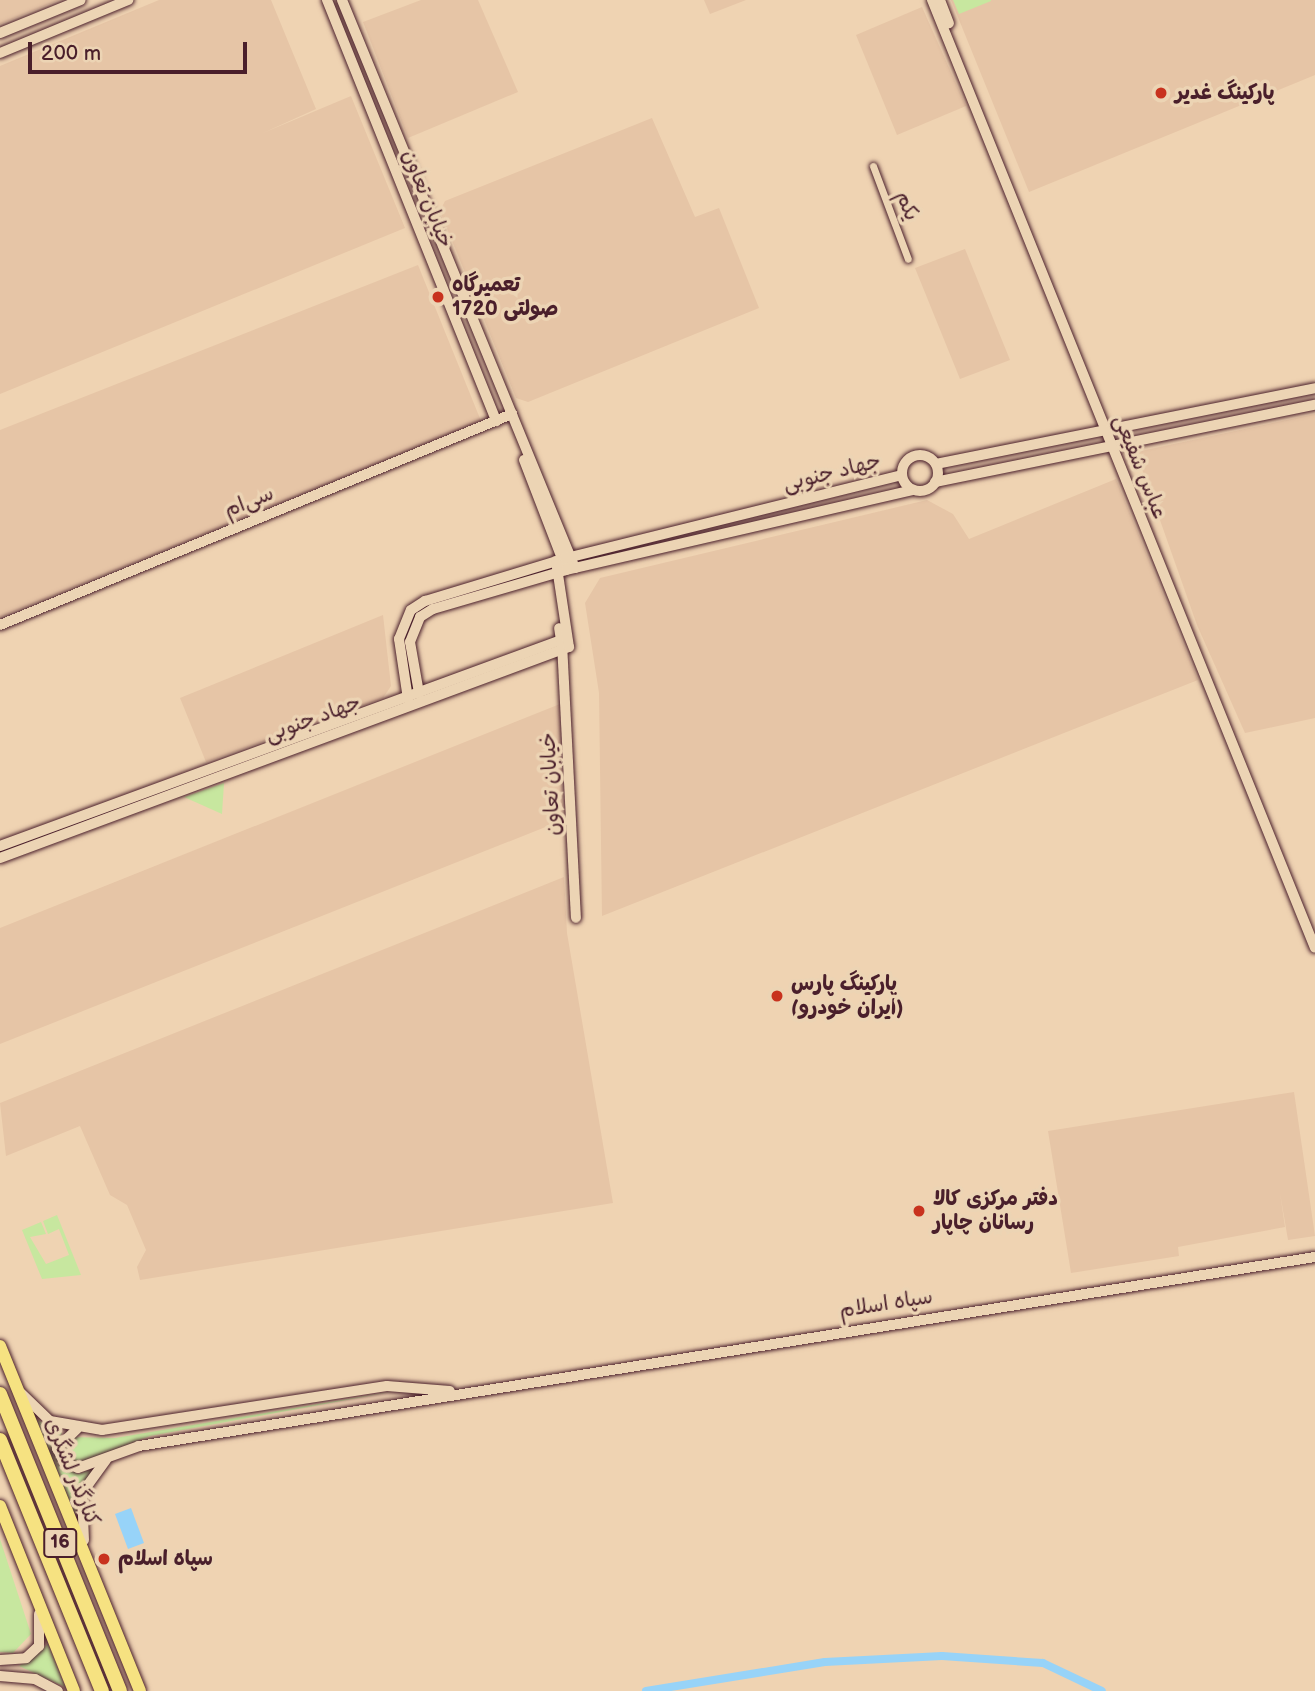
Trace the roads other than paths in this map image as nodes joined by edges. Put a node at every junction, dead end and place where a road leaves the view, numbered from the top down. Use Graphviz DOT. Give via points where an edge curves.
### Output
graph roads {
  1 [pos="81,0"];
  2 [pos="128,0"];
  3 [pos="327,0"];
  4 [pos="342,0"];
  5 [pos="932,0"];
  6 [pos="940,0"];
  7 [pos="0,33"];
  8 [pos="0,53"];
  9 [pos="873,166"];
  10 [pos="908,259"];
  11 [pos="1315,388"];
  12 [pos="1315,405"];
  13 [pos="512,414"];
  14 [pos="496,421"];
  15 [pos="1109,432"];
  16 [pos="1114,445"];
  17 [pos="936,464"];
  18 [pos="902,475"];
  19 [pos="935,482"];
  20 [pos="913,490"];
  21 [pos="561,565"];
  22 [pos="0,625"];
  23 [pos="562,644"];
  24 [pos="420,694"];
  25 [pos="408,698"];
  26 [pos="0,846"];
  27 [pos="0,858"];
  28 [pos="576,918"];
  29 [pos="1315,935"];
  30 [pos="1315,948"];
  31 [pos="1315,1257"];
  32 [pos="0,1346"];
  33 [pos="18,1389"];
  34 [pos="463,1393"];
  35 [pos="0,1394"];
  36 [pos="77,1429"];
  37 [pos="0,1440"];
  38 [pos="110,1456"];
  39 [pos="0,1506"];
  40 [pos="22,1561"];
  41 [pos="96,1583"];
  42 [pos="0,1660"];
  43 [pos="13,1661"];
  44 [pos="0,1676"];
  45 [pos="15,1677"];
  46 [pos="58,1691"];
  47 [pos="74,1691"];
  48 [pos="102,1691"];
  49 [pos="120,1691"];
  50 [pos="140,1691"];
  1 -- 7 [label="street"];
  2 -- 8 [label="street"];
  3 -- 14 [label="street, خیابان تعاون"];
  4 -- 13 [label="street, خیابان تعاون"];
  5 -- 15 [label="street, عباس شفیعی"];
  6 -- 15 [label="street, عباس شفیعی"];
  9 -- 10 [label="street, یکم"];
  11 -- 15 [label="street"];
  12 -- 16 [label="street"];
  13 -- 14 [label="street, سی‌ام"];
  13 -- 21 [label="street, خیابان تعاون"];
  14 -- 21 [label="street, خیابان تعاون" via="512,431"];
  14 -- 22 [label="street, سی‌ام"];
  15 -- 16 [label="street, عباس شفیعی"];
  15 -- 17 [label="street"];
  16 -- 19 [label="street"];
  16 -- 29 [label="street, عباس شفیعی"];
  16 -- 30 [label="street, عباس شفیعی"];
  17 -- 18 [label="street, جهاد جنوبی" via="914,456"];
  17 -- 19 [label="street"];
  18 -- 20 [label="street"];
  18 -- 21 [label="street, جهاد جنوبی"];
  19 -- 20 [label="street, جهاد جنوبی"];
  20 -- 21 [label="street, جهاد جنوبی"];
  21 -- 23 [label="street" via="569,647"];
  21 -- 24 [label="street, جهاد جنوبی" via="420,617 410,642"];
  21 -- 25 [label="street, جهاد جنوبی" via="411,610 399,639"];
  23 -- 24 [label="street, جهاد جنوبی"];
  23 -- 28 [label="street, خیابان تعاون"];
  24 -- 25 [label="street, جهاد جنوبی"];
  25 -- 26 [label="street, جهاد جنوبی"];
  25 -- 27 [label="street, جهاد جنوبی"];
  31 -- 34 [label="street, سپاه اسلام"];
  32 -- 33 [label="main road, کنارگذر لشگری"];
  33 -- 36 [label="street" via="50,1421"];
  33 -- 41 [label="main road, کنارگذر لشگری"];
  34 -- 36 [label="street, سپاه اسلام" via="387,1386 167,1422"];
  34 -- 38 [label="street, سپاه اسلام"];
  35 -- 49 [label="highway, 16"];
  36 -- 38 [label="street, سپاه اسلام" via="60,1440 64,1462 78,1468"];
  37 -- 48 [label="highway, 16"];
  38 -- 41 [label="street" via="88,1482 80,1506"];
  39 -- 40 [label="main road"];
  40 -- 43 [label="street" via="42,1635 31,1654"];
  40 -- 47 [label="main road"];
  41 -- 50 [label="main road, کنارگذر لشگری"];
  42 -- 43 [label="street"];
  43 -- 45 [label="street"];
  44 -- 45 [label="street"];
  45 -- 46 [label="street"];
}
